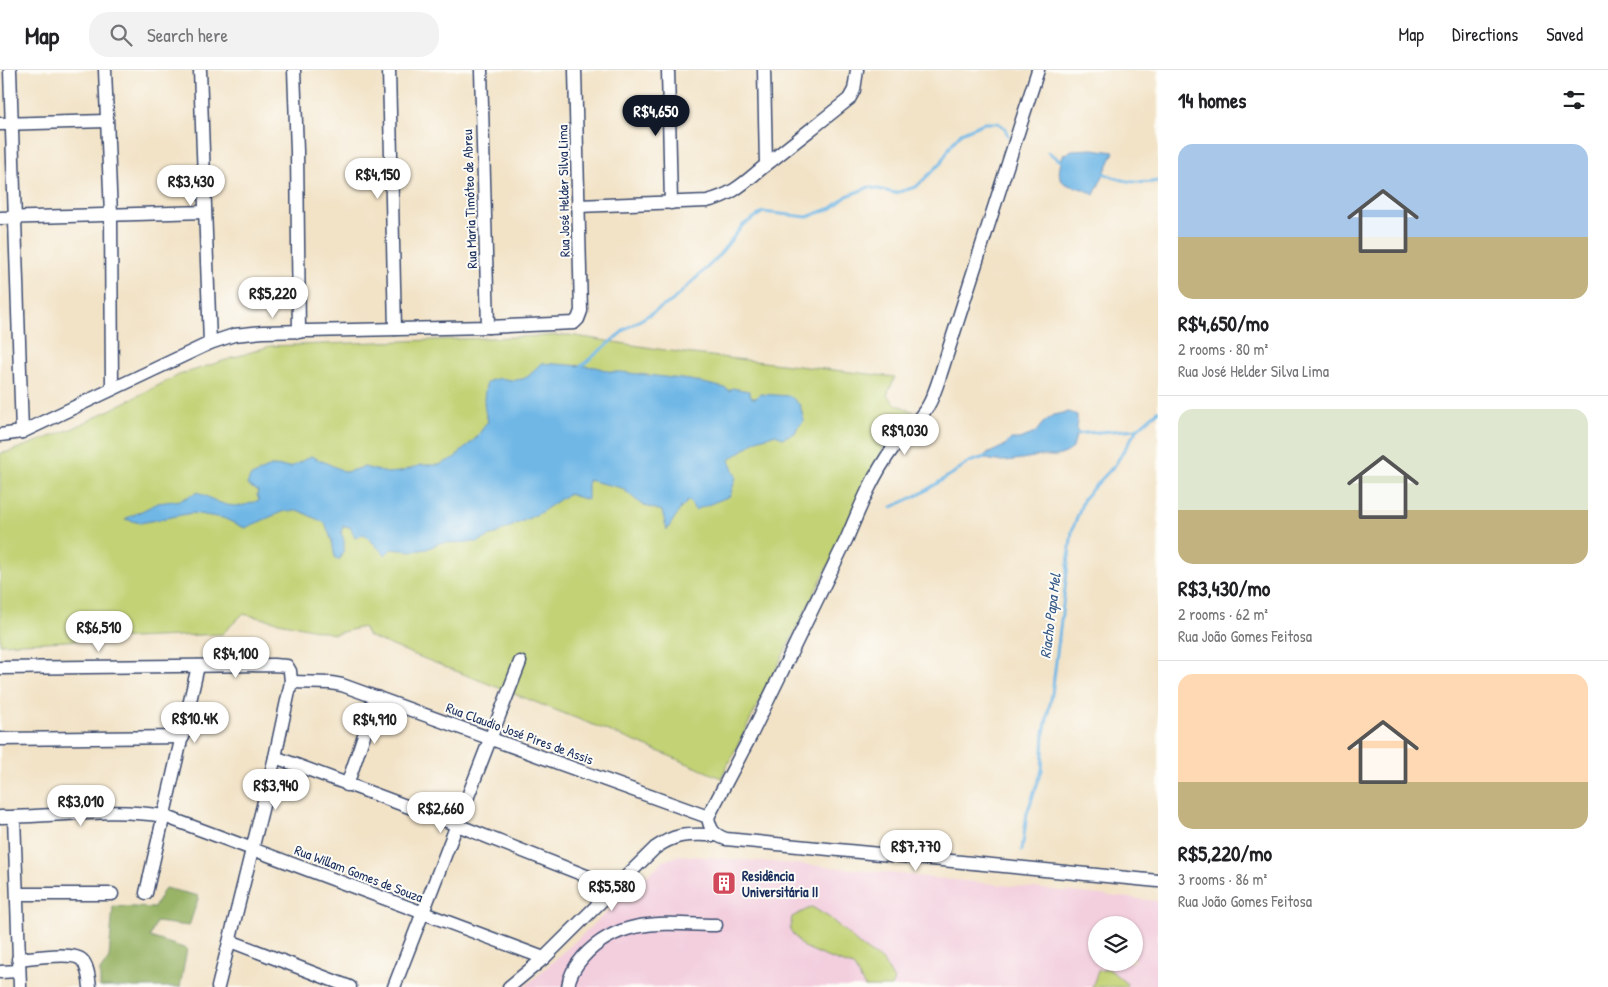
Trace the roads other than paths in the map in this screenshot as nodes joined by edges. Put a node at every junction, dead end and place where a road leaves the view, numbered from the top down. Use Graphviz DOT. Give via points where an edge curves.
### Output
graph roads {
  1 [pos="10,70"];
  2 [pos="105,70"];
  3 [pos="200,70"];
  4 [pos="294,70"];
  5 [pos="389,70"];
  6 [pos="481,70"];
  7 [pos="575,70"];
  8 [pos="668,70"];
  9 [pos="764,70"];
  10 [pos="857,70"];
  11 [pos="1038,70"];
  12 [pos="106,121"];
  13 [pos="5,123"];
  14 [pos="766,164"];
  15 [pos="671,203"];
  16 [pos="578,206"];
  17 [pos="205,212"];
  18 [pos="111,214"];
  19 [pos="14,217"];
  20 [pos="0,218"];
  21 [pos="488,327"];
  22 [pos="394,329"];
  23 [pos="300,332"];
  24 [pos="210,343"];
  25 [pos="112,389"];
  26 [pos="22,432"];
  27 [pos="0,436"];
  28 [pos="520,662"];
  29 [pos="198,666"];
  30 [pos="0,668"];
  31 [pos="291,682"];
  32 [pos="377,697"];
  33 [pos="183,737"];
  34 [pos="489,738"];
  35 [pos="0,739"];
  36 [pos="274,757"];
  37 [pos="347,785"];
  38 [pos="0,816"];
  39 [pos="14,816"];
  40 [pos="164,816"];
  41 [pos="708,817"];
  42 [pos="457,825"];
  43 [pos="716,835"];
  44 [pos="253,849"];
  45 [pos="1158,882"];
  46 [pos="617,888"];
  47 [pos="146,893"];
  48 [pos="18,894"];
  49 [pos="112,894"];
  50 [pos="422,913"];
  51 [pos="716,925"];
  52 [pos="230,941"];
  53 [pos="544,958"];
  54 [pos="19,965"];
  55 [pos="0,972"];
  56 [pos="20,987"];
  57 [pos="90,987"];
  58 [pos="218,987"];
  59 [pos="350,987"];
  60 [pos="394,987"];
  61 [pos="509,987"];
  62 [pos="568,987"];
  1 -- 13 [label="street"];
  2 -- 12 [label="street"];
  3 -- 17 [label="street"];
  4 -- 23 [label="street"];
  5 -- 22 [label="street"];
  6 -- 21 [label="street, Rua Maria Timóteo de Abreu"];
  7 -- 16 [label="street, Rua José Helder Silva Lima"];
  8 -- 15 [label="street"];
  9 -- 14 [label="street"];
  10 -- 14 [label="street" via="849,99"];
  11 -- 41 [label="street" via="929,404 893,448 860,505 848,538"];
  12 -- 13 [label="street"];
  12 -- 18 [label="street"];
  13 -- 19 [label="street"];
  14 -- 15 [label="street" via="724,197"];
  15 -- 16 [label="street"];
  16 -- 21 [label="street, Rua José Helder Silva Lima" via="581,311 578,319 566,324"];
  17 -- 18 [label="street"];
  17 -- 24 [label="street"];
  18 -- 19 [label="street"];
  18 -- 25 [label="street"];
  19 -- 20 [label="street"];
  19 -- 26 [label="street"];
  21 -- 22 [label="street"];
  22 -- 23 [label="street"];
  23 -- 24 [label="street" via="234,335"];
  24 -- 25 [label="street"];
  25 -- 26 [label="street"];
  26 -- 27 [label="street"];
  28 -- 34 [label="street"];
  29 -- 30 [label="street"];
  29 -- 31 [label="street" via="287,666"];
  29 -- 33 [label="street"];
  31 -- 32 [label="street, Rua Claudio José Pires de Assis" via="331,683"];
  31 -- 36 [label="street"];
  32 -- 34 [label="street, Rua Claudio José Pires de Assis"];
  32 -- 37 [label="street"];
  33 -- 35 [label="street"];
  33 -- 40 [label="street"];
  34 -- 41 [label="street, Rua Claudio José Pires de Assis"];
  34 -- 42 [label="street"];
  36 -- 37 [label="street"];
  36 -- 44 [label="street"];
  37 -- 42 [label="street"];
  38 -- 39 [label="street, Rua Willam Gomes de Souza"];
  39 -- 40 [label="street, Rua Willam Gomes de Souza" via="106,812"];
  39 -- 48 [label="street"];
  40 -- 44 [label="street, Rua Willam Gomes de Souza"];
  40 -- 47 [label="street"];
  41 -- 43 [label="street"];
  42 -- 46 [label="street"];
  42 -- 50 [label="street"];
  43 -- 45 [label="street" via="726,840"];
  43 -- 46 [label="street" via="680,835 668,840 655,848"];
  44 -- 50 [label="street, Rua Willam Gomes de Souza"];
  44 -- 52 [label="street"];
  46 -- 53 [label="street"];
  48 -- 49 [label="street"];
  48 -- 54 [label="street"];
  50 -- 53 [label="street, Rua Willam Gomes de Souza"];
  50 -- 60 [label="street"];
  51 -- 62 [label="street" via="628,927 590,949 576,965"];
  52 -- 58 [label="street"];
  52 -- 59 [label="street"];
  53 -- 61 [label="street"];
  54 -- 55 [label="street"];
  54 -- 56 [label="street"];
  54 -- 57 [label="street" via="73,955 86,967"];
}
